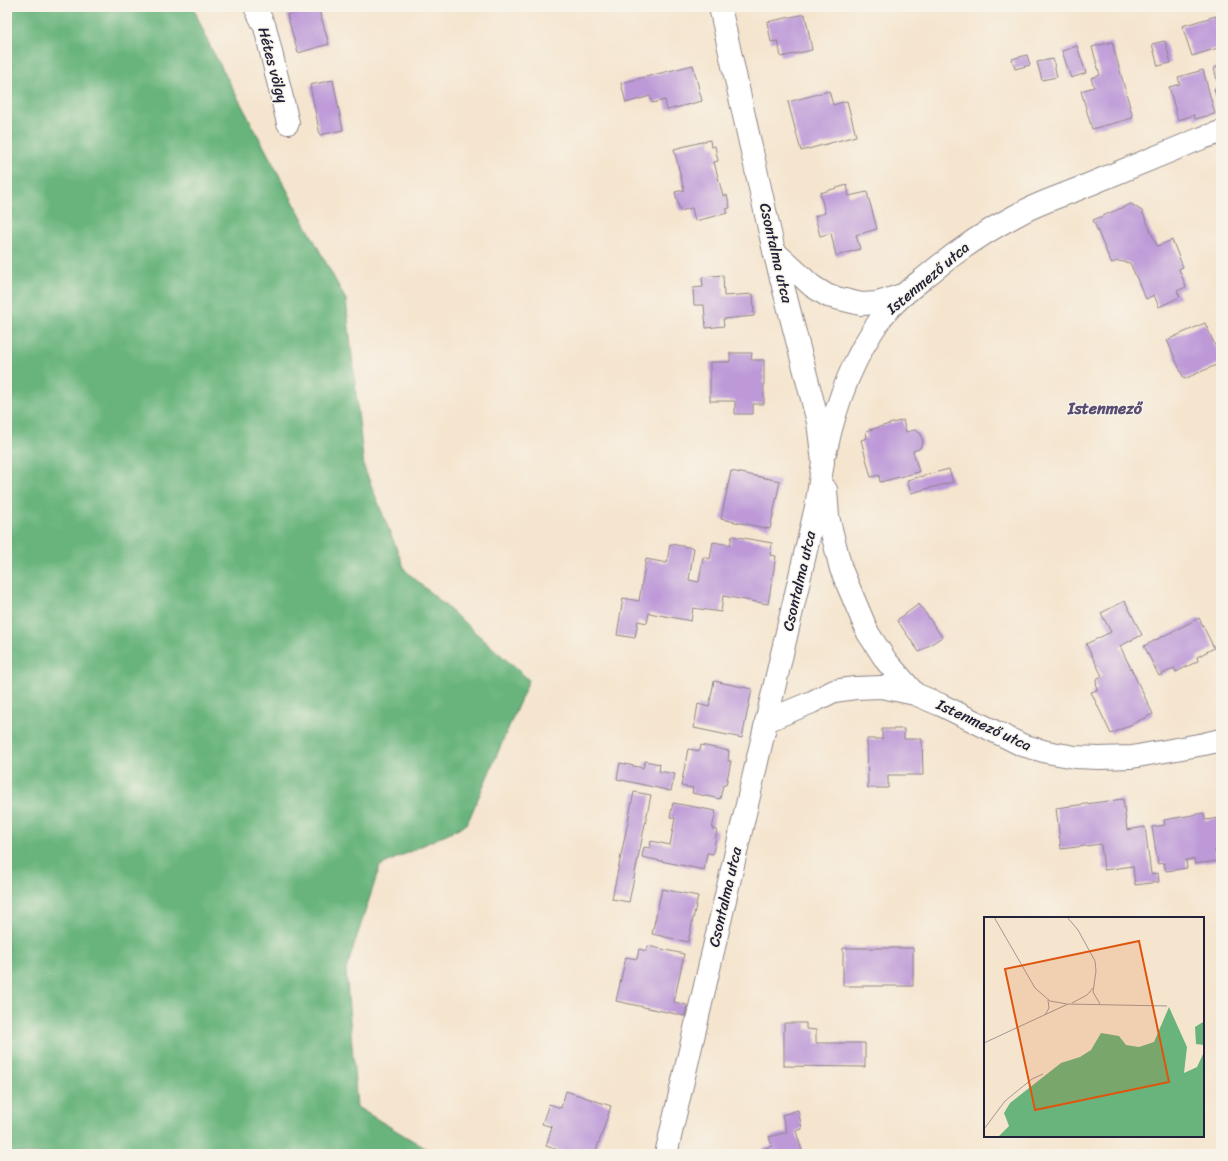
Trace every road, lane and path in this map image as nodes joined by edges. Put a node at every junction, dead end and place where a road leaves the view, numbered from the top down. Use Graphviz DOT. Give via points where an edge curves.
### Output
graph roads {
  1 [pos="255,7"];
  2 [pos="720,7"];
  3 [pos="288,123"];
  4 [pos="1221,132"];
  5 [pos="774,251"];
  6 [pos="905,294"];
  7 [pos="823,462"];
  8 [pos="915,694"];
  9 [pos="766,720"];
  10 [pos="1221,740"];
  11 [pos="666,1154"];
  1 -- 3 [label="street, Hétes völgy" via="265,27"];
  2 -- 5 [label="street, Csontalma utca"];
  4 -- 6 [label="street, Istenmező utca" via="1018,214 978,237"];
  5 -- 6 [label="street" via="812,286 839,300 861,304 878,303"];
  5 -- 7 [label="street, Csontalma utca" via="818,422"];
  6 -- 7 [label="street, Istenmező utca" via="883,316 855,362 836,411"];
  7 -- 8 [label="street, Istenmező utca" via="828,517 848,587 868,633 886,662"];
  7 -- 9 [label="street, Csontalma utca" via="816,507"];
  8 -- 9 [label="street, Istenmező utca" via="882,687 834,691"];
  8 -- 10 [label="street, Istenmező utca" via="1022,745 1075,757 1132,757"];
  9 -- 11 [label="street, Csontalma utca"];
}
